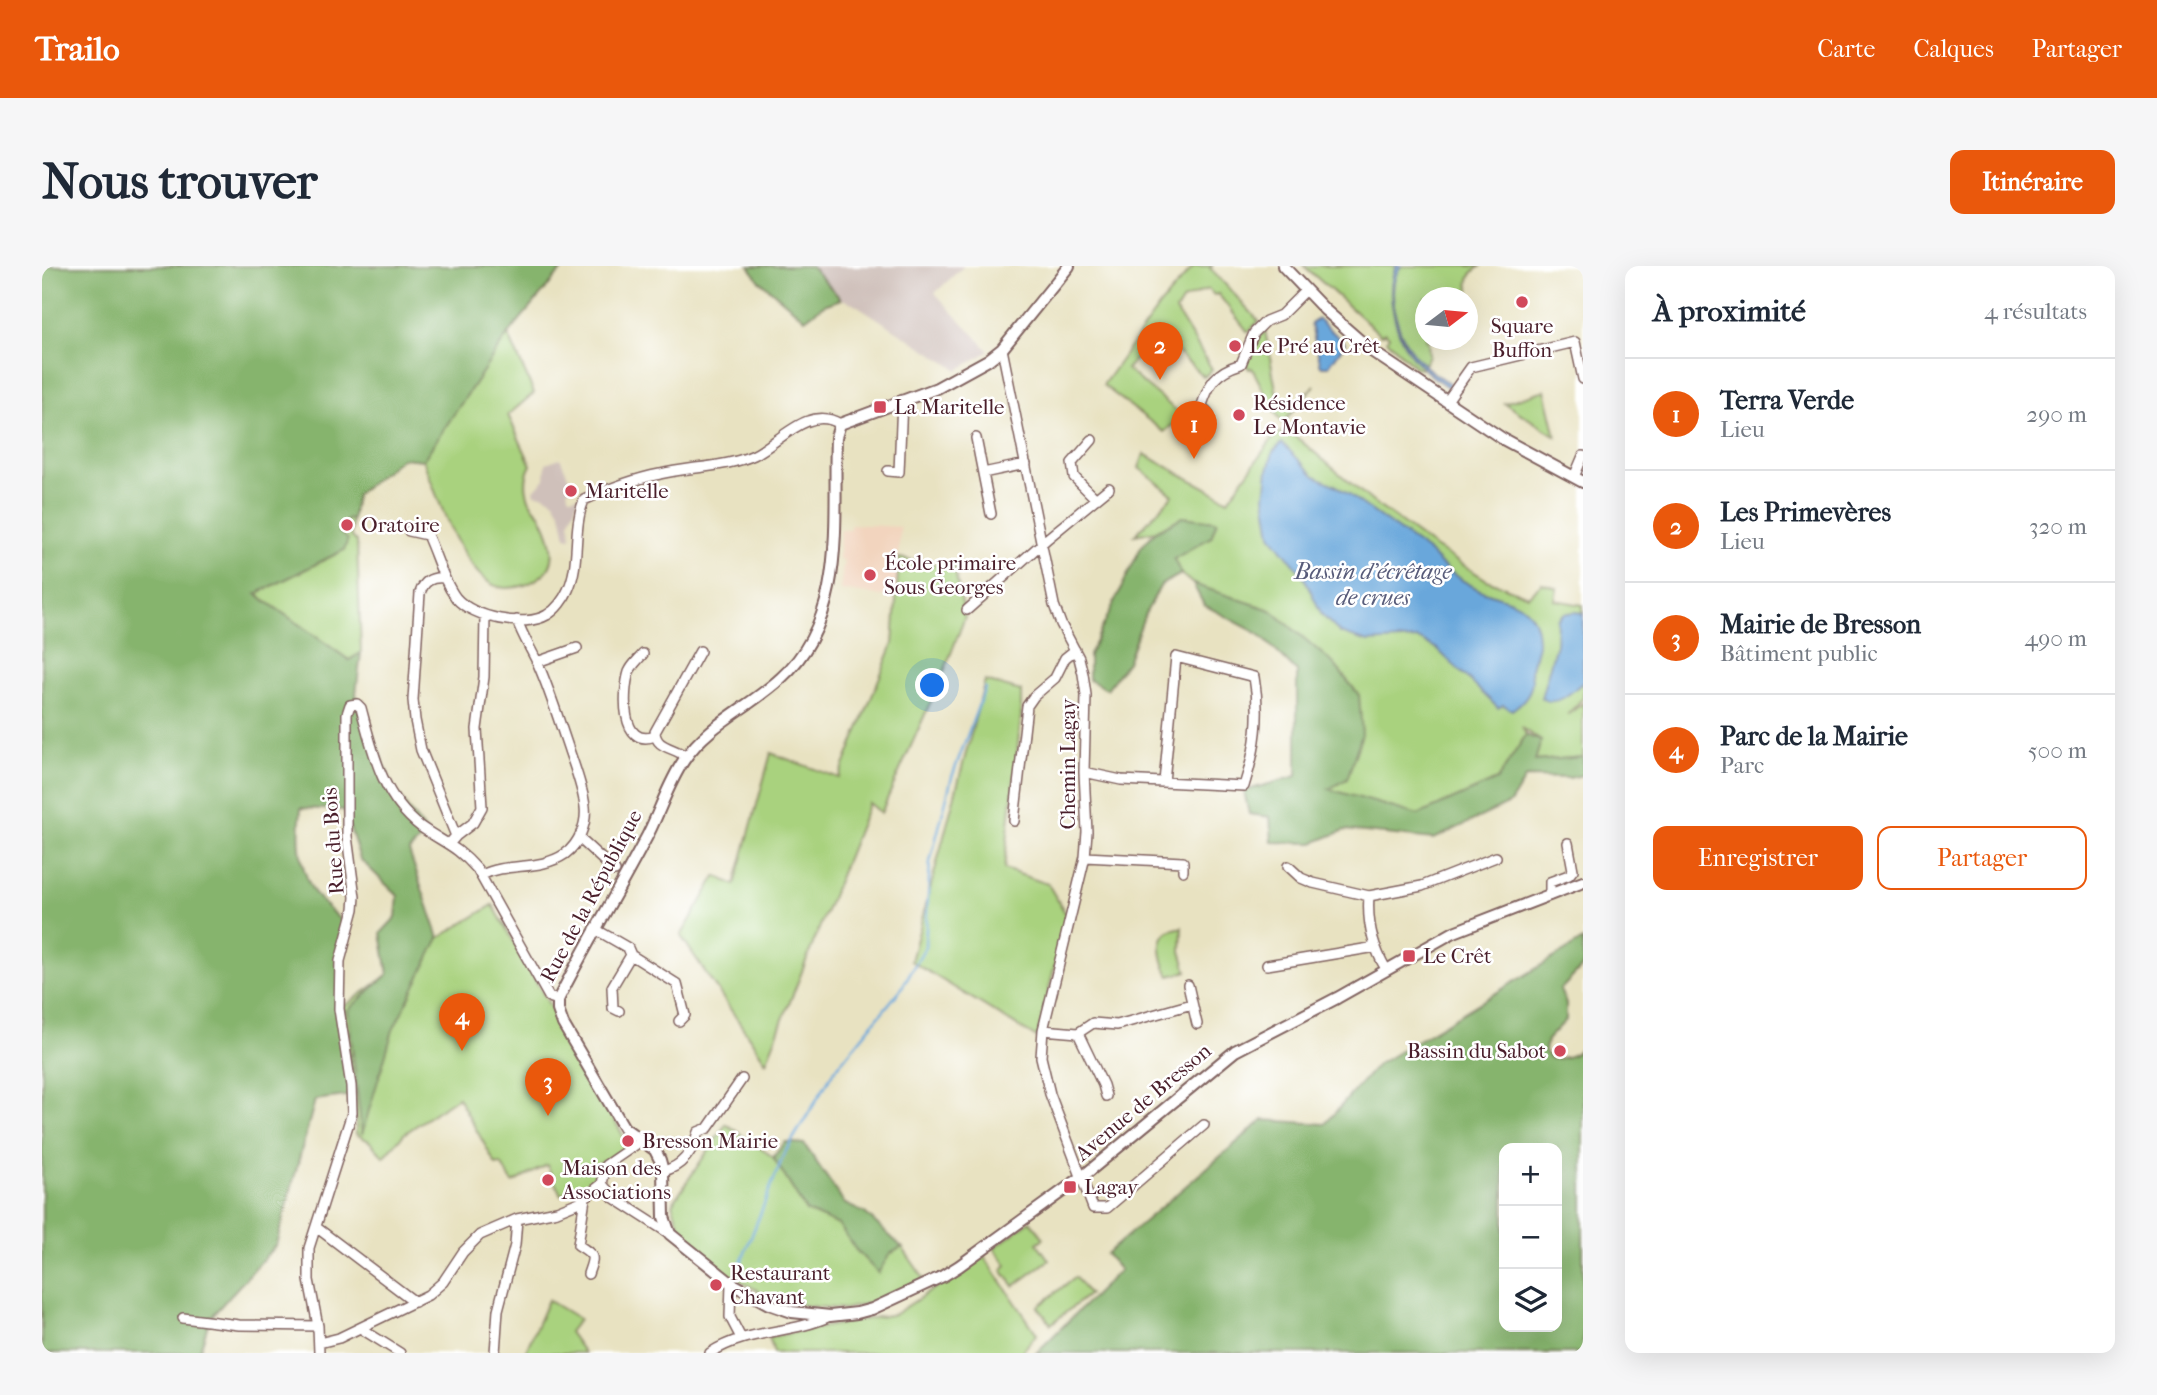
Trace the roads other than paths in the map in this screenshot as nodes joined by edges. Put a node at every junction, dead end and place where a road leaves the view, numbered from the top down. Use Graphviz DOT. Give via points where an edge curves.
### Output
graph roads {
  1 [pos="1069,266"];
  2 [pos="1283,266"];
  3 [pos="1306,290"];
  4 [pos="1002,349"];
  5 [pos="988,360"];
  6 [pos="1008,376"];
  7 [pos="1583,379"];
  8 [pos="1452,394"];
  9 [pos="902,400"];
  10 [pos="1201,408"];
  11 [pos="840,424"];
  12 [pos="976,438"];
  13 [pos="1092,440"];
  14 [pos="1582,458"];
  15 [pos="1026,464"];
  16 [pos="888,471"];
  17 [pos="984,474"];
  18 [pos="1578,477"];
  19 [pos="1109,488"];
  20 [pos="1096,499"];
  21 [pos="991,514"];
  22 [pos="409,531"];
  23 [pos="1042,545"];
  24 [pos="443,578"];
  25 [pos="967,610"];
  26 [pos="485,616"];
  27 [pos="517,620"];
  28 [pos="577,648"];
  29 [pos="1075,650"];
  30 [pos="700,651"];
  31 [pos="643,654"];
  32 [pos="537,662"];
  33 [pos="655,736"];
  34 [pos="686,757"];
  35 [pos="1084,772"];
  36 [pos="1164,782"];
  37 [pos="1014,821"];
  38 [pos="579,838"];
  39 [pos="453,840"];
  40 [pos="1568,843"];
  41 [pos="1496,857"];
  42 [pos="1085,858"];
  43 [pos="1288,866"];
  44 [pos="615,871"];
  45 [pos="1183,871"];
  46 [pos="482,875"];
  47 [pos="1583,882"];
  48 [pos="1550,895"];
  49 [pos="1369,896"];
  50 [pos="595,929"];
  51 [pos="1376,947"];
  52 [pos="631,955"];
  53 [pos="1267,965"];
  54 [pos="1386,969"];
  55 [pos="1188,985"];
  56 [pos="558,1000"];
  57 [pos="1192,1004"];
  58 [pos="619,1011"];
  59 [pos="679,1021"];
  60 [pos="1197,1024"];
  61 [pos="1043,1030"];
  62 [pos="1078,1033"];
  63 [pos="742,1079"];
  64 [pos="1105,1096"];
  65 [pos="1204,1125"];
  66 [pos="641,1141"];
  67 [pos="663,1171"];
  68 [pos="1082,1177"];
  69 [pos="602,1184"];
  70 [pos="585,1198"];
  71 [pos="517,1219"];
  72 [pos="316,1227"];
  73 [pos="670,1234"];
  74 [pos="588,1275"];
  75 [pos="731,1283"];
  76 [pos="415,1302"];
  77 [pos="830,1316"];
  78 [pos="183,1318"];
  79 [pos="318,1326"];
  80 [pos="360,1328"];
  81 [pos="741,1338"];
  82 [pos="319,1348"];
  83 [pos="400,1353"];
  84 [pos="495,1353"];
  85 [pos="710,1353"];
  1 -- 4 [label="street"];
  2 -- 3 [label="street"];
  3 -- 8 [label="street" via="1373,352"];
  3 -- 10 [label="street" via="1254,333 1241,364 1210,383"];
  4 -- 5 [label="street"];
  4 -- 6 [label="street, Chemin Lagay"];
  5 -- 6 [label="street"];
  5 -- 9 [label="street" via="949,383"];
  6 -- 15 [label="street, Chemin Lagay"];
  7 -- 8 [label="street" via="1575,342 1471,367"];
  8 -- 18 [label="street" via="1503,439"];
  9 -- 11 [label="street"];
  9 -- 16 [label="street" via="899,472"];
  11 -- 27 [label="street" via="833,419 806,422 743,459 658,474 584,500 568,591 547,615"];
  11 -- 34 [label="street, Rue de la République" via="831,578 811,642 779,680 703,737"];
  12 -- 17 [label="street"];
  13 -- 20 [label="street" via="1072,463 1074,477"];
  14 -- 18 [label="street"];
  15 -- 17 [label="street"];
  15 -- 23 [label="street, Chemin Lagay"];
  17 -- 21 [label="street"];
  19 -- 20 [label="street"];
  20 -- 23 [label="street"];
  22 -- 24 [label="street" via="427,535"];
  23 -- 25 [label="street"];
  23 -- 29 [label="street, Chemin Lagay" via="1054,604"];
  24 -- 26 [label="street" via="458,600"];
  24 -- 39 [label="street" via="428,581 420,593 414,711 421,750"];
  26 -- 27 [label="street"];
  26 -- 39 [label="street" via="477,729 482,807 473,823"];
  27 -- 32 [label="street"];
  28 -- 32 [label="street"];
  29 -- 35 [label="street, Chemin Lagay" via="1086,695"];
  29 -- 37 [label="street" via="1027,706"];
  30 -- 33 [label="street"];
  31 -- 33 [label="street" via="629,674 625,705 634,733"];
  32 -- 38 [label="street" via="585,807"];
  33 -- 34 [label="street" via="660,744"];
  34 -- 50 [label="street, Rue de la République"];
  35 -- 36 [label="street"];
  35 -- 42 [label="street, Chemin Lagay"];
  36 -- 36 [label="street" via="1176,657 1254,677 1258,720 1244,786"];
  38 -- 44 [label="street"];
  38 -- 46 [label="street" via="553,860"];
  39 -- 46 [label="street, Rue du Bois"];
  39 -- 72 [label="street, Rue du Bois" via="413,820 390,794 361,708 350,705 346,800 355,897 341,961 339,1009 352,1113"];
  40 -- 48 [label="street" via="1573,870 1550,882"];
  41 -- 49 [label="street" via="1422,886"];
  42 -- 45 [label="street" via="1183,862"];
  42 -- 61 [label="street, Chemin Lagay"];
  43 -- 49 [label="street" via="1313,883"];
  46 -- 56 [label="street, Rue du Bois" via="549,997"];
  47 -- 48 [label="street, Avenue de Bresson"];
  48 -- 54 [label="street, Avenue de Bresson" via="1454,932"];
  49 -- 51 [label="street" via="1368,916"];
  50 -- 52 [label="street" via="628,948"];
  50 -- 56 [label="street, Rue de la République"];
  51 -- 53 [label="street"];
  51 -- 54 [label="street"];
  52 -- 58 [label="street" via="612,986 613,1008"];
  52 -- 59 [label="street" via="677,984 685,1015"];
  54 -- 68 [label="street, Avenue de Bresson" via="1235,1051"];
  55 -- 57 [label="street"];
  56 -- 66 [label="street, Rue de la République" via="563,1024 624,1128"];
  57 -- 60 [label="street"];
  57 -- 62 [label="street" via="1117,1025 1093,1023"];
  61 -- 62 [label="street"];
  61 -- 68 [label="street, Chemin Lagay" via="1041,1057 1050,1094"];
  62 -- 64 [label="street"];
  63 -- 67 [label="street" via="708,1128 698,1132 676,1168"];
  65 -- 68 [label="street, Chemin Lagay" via="1107,1208 1093,1208"];
  66 -- 67 [label="street, Rue de la République" via="654,1150"];
  66 -- 69 [label="street" via="606,1165"];
  67 -- 73 [label="street" via="664,1217"];
  68 -- 77 [label="street, Avenue de Bresson" via="943,1276 872,1309"];
  69 -- 70 [label="street"];
  69 -- 73 [label="street" via="614,1198"];
  70 -- 71 [label="street" via="557,1211"];
  70 -- 74 [label="street" via="578,1245 592,1253"];
  71 -- 76 [label="street" via="480,1235 443,1282"];
  71 -- 84 [label="street" via="498,1310"];
  72 -- 76 [label="street"];
  72 -- 79 [label="street, Rue du Bois" via="308,1266"];
  73 -- 75 [label="street, Avenue de Bresson"];
  75 -- 77 [label="street, Avenue de Bresson" via="792,1312"];
  75 -- 81 [label="street" via="730,1317"];
  76 -- 80 [label="street"];
  77 -- 81 [label="street" via="813,1324"];
  78 -- 79 [label="street" via="239,1325"];
  79 -- 82 [label="street, Rue du Bois"];
  80 -- 82 [label="street"];
  80 -- 83 [label="street"];
  81 -- 85 [label="street"];
}
